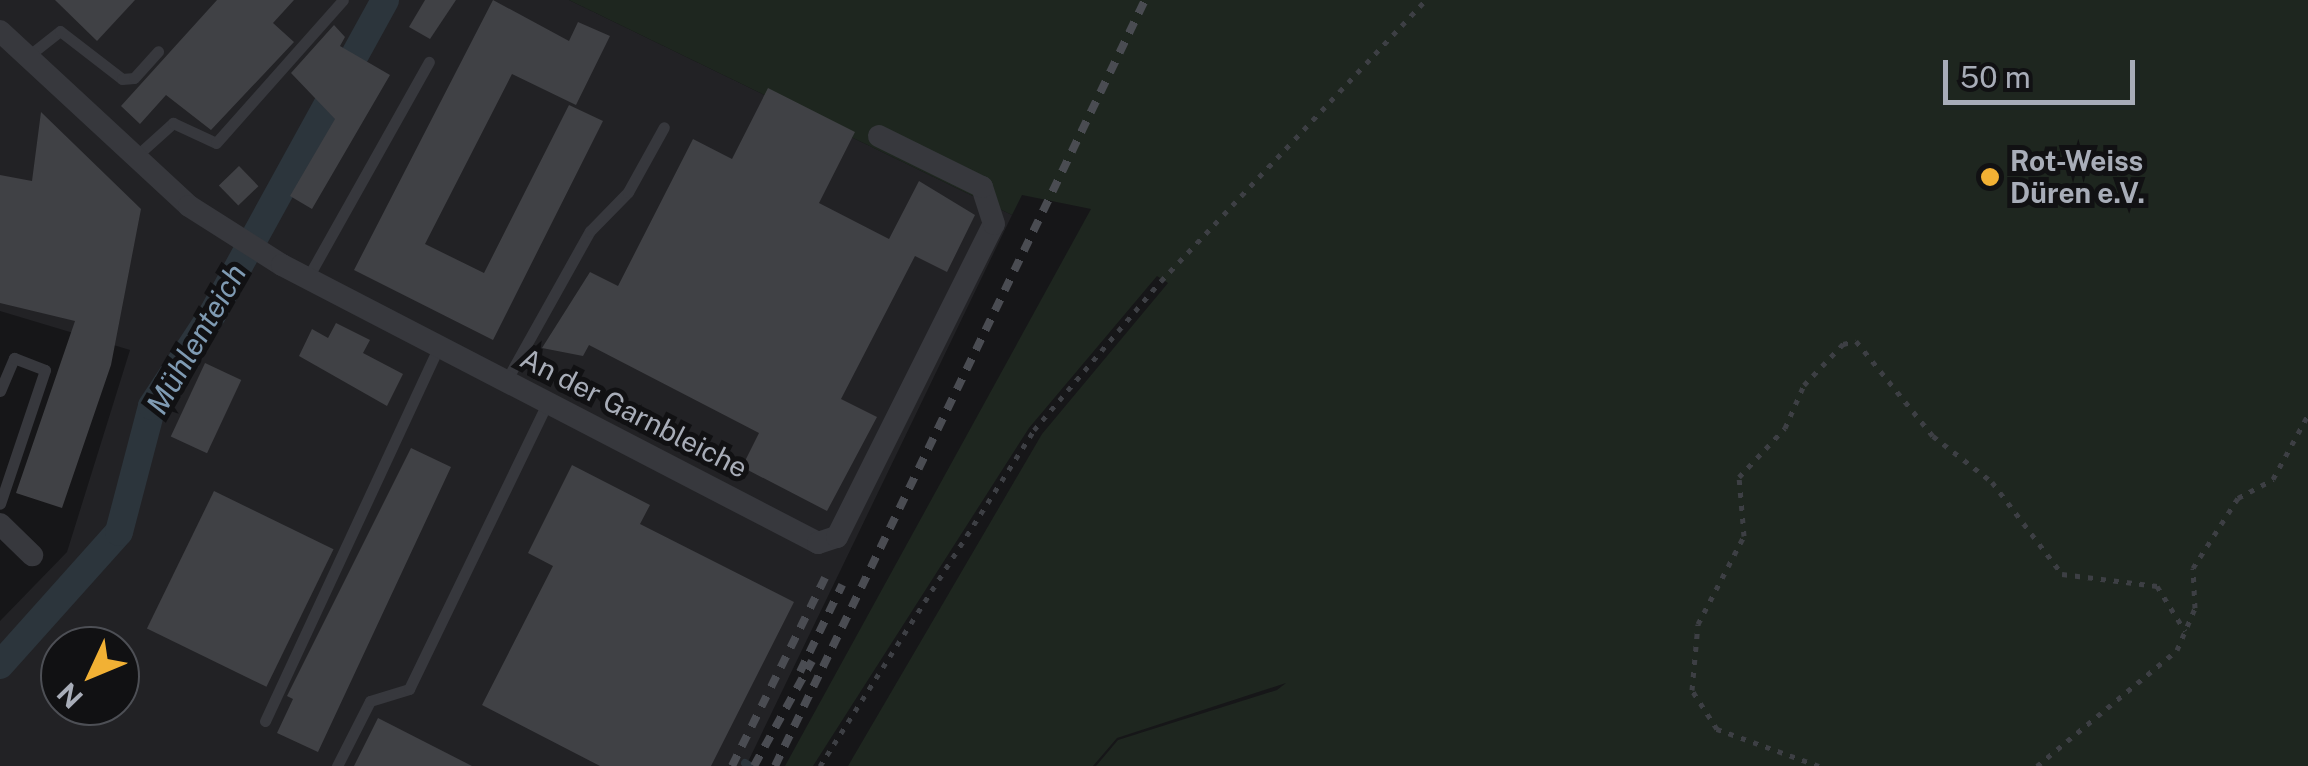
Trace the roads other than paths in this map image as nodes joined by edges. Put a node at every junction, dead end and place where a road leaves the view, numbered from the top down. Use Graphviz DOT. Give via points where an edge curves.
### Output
graph roads {
  1 [pos="343,0"];
  2 [pos="0,31"];
  3 [pos="158,51"];
  4 [pos="26,57"];
  5 [pos="429,62"];
  6 [pos="664,127"];
  7 [pos="879,136"];
  8 [pos="133,159"];
  9 [pos="307,279"];
  10 [pos="439,347"];
  11 [pos="506,380"];
  12 [pos="0,391"];
  13 [pos="548,402"];
  14 [pos="0,504"];
  15 [pos="0,524"];
  16 [pos="32,555"];
  17 [pos="265,721"];
  18 [pos="337,766"];
  1 -- 8 [label="lane" via="216,144 173,123"];
  2 -- 4 [label="street, An der Garnbleiche"];
  3 -- 4 [label="lane" via="134,78 122,79 60,31"];
  4 -- 8 [label="street, An der Garnbleiche"];
  5 -- 9 [label="lane"];
  6 -- 11 [label="lane" via="628,192 590,232"];
  7 -- 13 [label="street, An der Garnbleiche" via="982,188 994,224 830,542"];
  8 -- 9 [label="street, An der Garnbleiche" via="189,206"];
  9 -- 10 [label="street, An der Garnbleiche"];
  10 -- 11 [label="street, An der Garnbleiche"];
  10 -- 17 [label="lane"];
  11 -- 13 [label="street, An der Garnbleiche"];
  12 -- 14 [label="lane" via="14,358 46,370"];
  13 -- 18 [label="lane" via="410,689 370,701"];
  15 -- 16 [label="street"];
}
